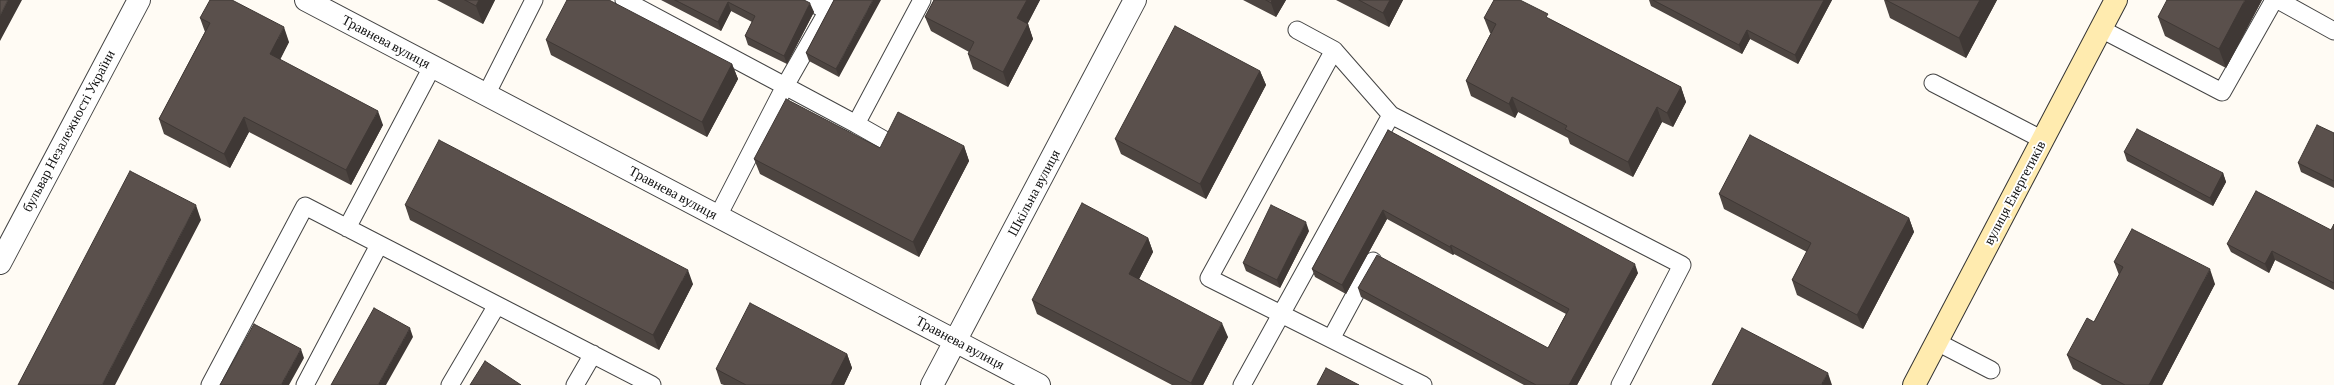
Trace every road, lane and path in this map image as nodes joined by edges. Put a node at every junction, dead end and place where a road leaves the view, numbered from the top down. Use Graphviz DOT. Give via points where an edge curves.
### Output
graph roads {
  1 [pos="139,0"];
  2 [pos="306,0"];
  3 [pos="534,0"];
  4 [pos="624,0"];
  5 [pos="806,0"];
  6 [pos="922,0"];
  7 [pos="1135,0"];
  8 [pos="2116,0"];
  9 [pos="2274,0"];
  10 [pos="2278,0"];
  11 [pos="831,6"];
  12 [pos="2101,29"];
  13 [pos="1297,30"];
  14 [pos="2334,30"];
  15 [pos="1334,50"];
  16 [pos="432,66"];
  17 [pos="1932,83"];
  18 [pos="785,86"];
  19 [pos="486,94"];
  20 [pos="1390,115"];
  21 [pos="856,124"];
  22 [pos="2043,140"];
  23 [pos="886,141"];
  24 [pos="718,216"];
  25 [pos="347,228"];
  26 [pos="379,246"];
  27 [pos="1373,261"];
  28 [pos="0,263"];
  29 [pos="497,305"];
  30 [pos="1280,313"];
  31 [pos="1331,339"];
  32 [pos="956,341"];
  33 [pos="1937,342"];
  34 [pos="593,354"];
  35 [pos="1991,370"];
  36 [pos="210,385"];
  37 [pos="306,385"];
  38 [pos="450,385"];
  39 [pos="575,385"];
  40 [pos="652,385"];
  41 [pos="932,385"];
  42 [pos="1039,385"];
  43 [pos="1242,385"];
  44 [pos="1423,385"];
  45 [pos="1620,385"];
  46 [pos="1914,385"];
  1 -- 28 [label="street, бульвар Незалежності України"];
  2 -- 16 [label="street, Травнева вулиця"];
  3 -- 19 [label="lane"];
  4 -- 18 [label="lane"];
  5 -- 11 [label="lane"];
  6 -- 21 [label="lane"];
  7 -- 32 [label="street, Шкільна вулиця"];
  8 -- 12 [label="street, вулиця Енергетиків"];
  9 -- 12 [label="lane" via="2222,92"];
  10 -- 14 [label="lane"];
  11 -- 18 [label="lane"];
  12 -- 22 [label="street, вулиця Енергетиків"];
  13 -- 15 [label="lane"];
  15 -- 20 [label="lane"];
  15 -- 30 [label="lane" via="1209,278"];
  16 -- 19 [label="street, Травнева вулиця"];
  16 -- 25 [label="lane"];
  17 -- 22 [label="lane"];
  18 -- 21 [label="lane"];
  18 -- 24 [label="lane"];
  19 -- 24 [label="street, Травнева вулиця"];
  20 -- 30 [label="lane"];
  20 -- 45 [label="lane" via="1682,265"];
  21 -- 23 [label="lane"];
  22 -- 33 [label="street, вулиця Енергетиків"];
  24 -- 32 [label="street, Травнева вулиця"];
  25 -- 26 [label="lane"];
  25 -- 36 [label="lane" via="305,206"];
  26 -- 29 [label="lane"];
  26 -- 37 [label="lane"];
  27 -- 31 [label="lane"];
  29 -- 34 [label="lane"];
  29 -- 38 [label="lane"];
  30 -- 31 [label="lane"];
  30 -- 43 [label="lane"];
  31 -- 44 [label="lane"];
  32 -- 41 [label="street, Шкільна вулиця"];
  32 -- 42 [label="street, Травнева вулиця"];
  33 -- 35 [label="lane"];
  33 -- 46 [label="street, вулиця Енергетиків"];
  34 -- 39 [label="lane"];
  34 -- 40 [label="lane"];
}
